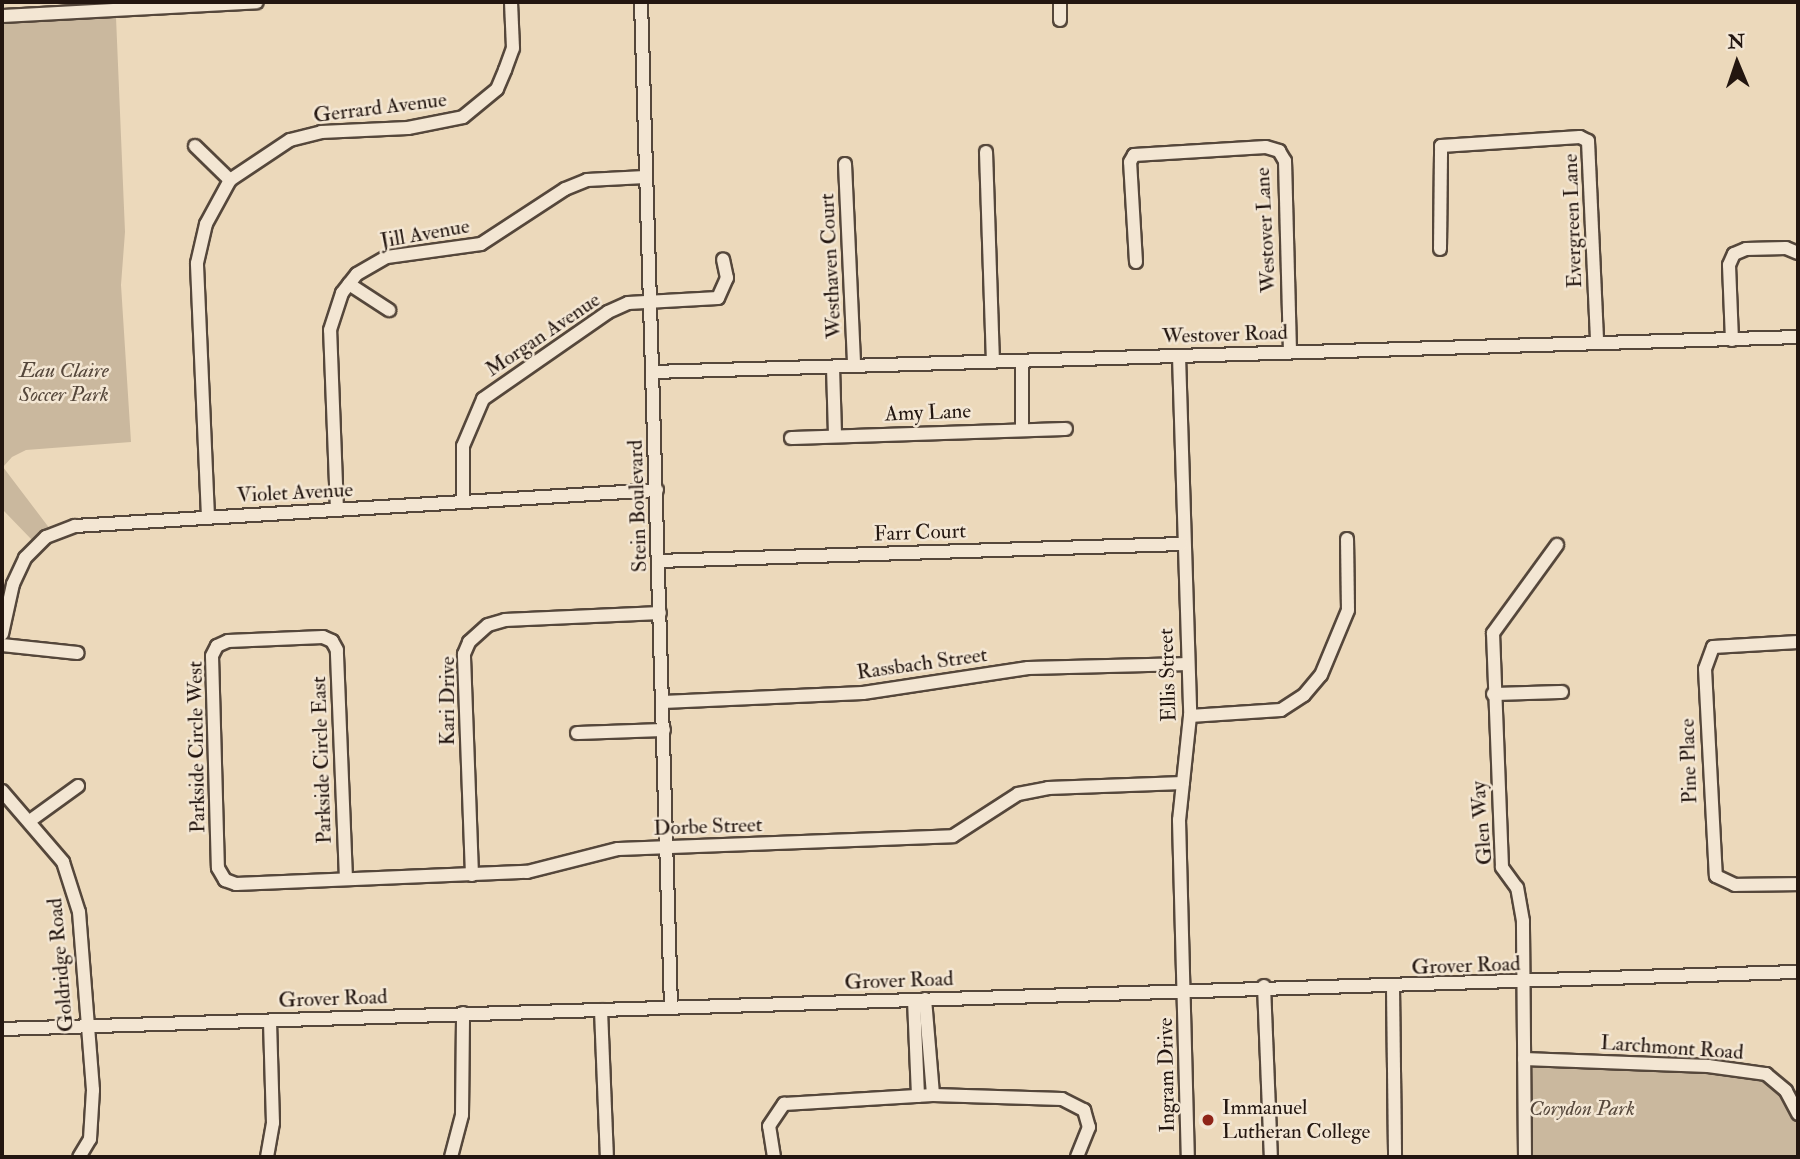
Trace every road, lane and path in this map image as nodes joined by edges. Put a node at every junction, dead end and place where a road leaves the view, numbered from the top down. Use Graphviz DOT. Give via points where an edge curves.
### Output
graph roads {
  1 [pos="257,2"];
  2 [pos="511,2"];
  3 [pos="641,2"];
  4 [pos="1060,2"];
  5 [pos="55,7"];
  6 [pos="2,16"];
  7 [pos="1060,20"];
  8 [pos="195,146"];
  9 [pos="986,152"];
  10 [pos="845,164"];
  11 [pos="645,177"];
  12 [pos="230,180"];
  13 [pos="1440,249"];
  14 [pos="1798,253"];
  15 [pos="723,259"];
  16 [pos="1136,262"];
  17 [pos="349,284"];
  18 [pos="649,302"];
  19 [pos="389,310"];
  20 [pos="1798,337"];
  21 [pos="1732,340"];
  22 [pos="1597,343"];
  23 [pos="1290,352"];
  24 [pos="1179,356"];
  25 [pos="993,361"];
  26 [pos="1022,361"];
  27 [pos="854,365"];
  28 [pos="833,366"];
  29 [pos="653,372"];
  30 [pos="1066,429"];
  31 [pos="1022,430"];
  32 [pos="835,435"];
  33 [pos="791,438"];
  34 [pos="657,490"];
  35 [pos="463,501"];
  36 [pos="337,510"];
  37 [pos="208,517"];
  38 [pos="1348,539"];
  39 [pos="1182,544"];
  40 [pos="1557,545"];
  41 [pos="659,561"];
  42 [pos="660,613"];
  43 [pos="2,634"];
  44 [pos="332,641"];
  45 [pos="1798,642"];
  46 [pos="2,645"];
  47 [pos="78,653"];
  48 [pos="1187,664"];
  49 [pos="1562,692"];
  50 [pos="1493,694"];
  51 [pos="663,702"];
  52 [pos="1190,716"];
  53 [pos="664,730"];
  54 [pos="577,733"];
  55 [pos="1183,783"];
  56 [pos="78,786"];
  57 [pos="2,790"];
  58 [pos="31,820"];
  59 [pos="667,847"];
  60 [pos="472,875"];
  61 [pos="225,880"];
  62 [pos="345,880"];
  63 [pos="1798,884"];
  64 [pos="1798,972"];
  65 [pos="1521,983"];
  66 [pos="1264,986"];
  67 [pos="1393,988"];
  68 [pos="1185,992"];
  69 [pos="919,999"];
  70 [pos="671,1008"];
  71 [pos="601,1010"];
  72 [pos="463,1013"];
  73 [pos="270,1021"];
  74 [pos="85,1024"];
  75 [pos="2,1029"];
  76 [pos="1524,1059"];
  77 [pos="918,1096"];
  78 [pos="933,1096"];
  79 [pos="1798,1114"];
  80 [pos="79,1157"];
  81 [pos="267,1157"];
  82 [pos="451,1157"];
  83 [pos="607,1157"];
  84 [pos="774,1157"];
  85 [pos="1077,1157"];
  86 [pos="1188,1157"];
  87 [pos="1271,1157"];
  88 [pos="1395,1157"];
  89 [pos="1525,1157"];
  1 -- 5 [label="street"];
  2 -- 12 [label="street, Gerrard Avenue" via="513,48 501,79 485,102 463,117 408,128 321,132 290,140"];
  3 -- 11 [label="street, Stein Boulevard"];
  4 -- 7 [label="street"];
  5 -- 6 [label="street"];
  8 -- 12 [label="street"];
  9 -- 25 [label="street"];
  10 -- 27 [label="street, Westhaven Court"];
  11 -- 17 [label="street, Jill Avenue" via="587,180 565,189 481,244 387,257 366,267"];
  11 -- 18 [label="street, Stein Boulevard"];
  12 -- 37 [label="street, Gerrard Avenue" via="206,224 197,263"];
  13 -- 22 [label="street, Evergreen Lane" via="1441,146 1580,137 1588,141"];
  14 -- 21 [label="street" via="1786,248 1746,249 1734,254 1729,265"];
  15 -- 18 [label="street, Morgan Avenue" via="727,278 718,298"];
  16 -- 23 [label="street, Westover Lane" via="1130,162 1134,155 1279,151 1285,161"];
  17 -- 19 [label="street"];
  17 -- 36 [label="street, Jill Avenue" via="336,306 330,330"];
  18 -- 29 [label="street, Stein Boulevard"];
  18 -- 35 [label="street, Morgan Avenue" via="628,303 608,312 483,399 463,446"];
  20 -- 21 [label="street, Westover Road"];
  21 -- 22 [label="street, Westover Road"];
  22 -- 23 [label="street, Westover Road"];
  23 -- 24 [label="street, Westover Road"];
  24 -- 26 [label="street, Westover Road"];
  24 -- 39 [label="street, Ellis Street"];
  25 -- 26 [label="street, Westover Road"];
  25 -- 27 [label="street, Westover Road"];
  26 -- 31 [label="street"];
  27 -- 28 [label="street, Westover Road"];
  28 -- 29 [label="street, Westover Road"];
  28 -- 32 [label="street"];
  29 -- 34 [label="street, Stein Boulevard"];
  30 -- 31 [label="street, Amy Lane"];
  31 -- 32 [label="street, Amy Lane"];
  32 -- 33 [label="street, Amy Lane"];
  34 -- 35 [label="street, Violet Avenue"];
  34 -- 41 [label="street, Stein Boulevard"];
  35 -- 36 [label="street, Violet Avenue"];
  36 -- 37 [label="street, Violet Avenue"];
  37 -- 43 [label="street, Violet Avenue" via="95,523 46,537 17,571"];
  38 -- 52 [label="street" via="1348,610 1321,675 1304,695 1280,710"];
  39 -- 41 [label="street, Farr Court"];
  39 -- 48 [label="street, Ellis Street"];
  40 -- 50 [label="street, Glen Way" via="1493,633"];
  41 -- 42 [label="street, Stein Boulevard"];
  42 -- 51 [label="street, Stein Boulevard"];
  42 -- 60 [label="street, Kari Drive" via="505,620 477,632 469,642 464,654"];
  44 -- 61 [label="street, Parkside Circle West" via="323,637 228,641 217,646 212,656 219,868"];
  44 -- 62 [label="street, Parkside Circle East" via="337,650"];
  45 -- 63 [label="street, Pine Place" via="1713,647 1705,669 1716,876 1735,885"];
  46 -- 47 [label="street"];
  48 -- 51 [label="street, Rassbach Street" via="1028,668 863,693"];
  48 -- 52 [label="street, Ellis Street"];
  49 -- 50 [label="street"];
  50 -- 65 [label="street, Glen Way" via="1502,867 1517,888 1523,920"];
  51 -- 53 [label="street, Stein Boulevard"];
  52 -- 55 [label="street, Ellis Street"];
  53 -- 54 [label="street"];
  53 -- 59 [label="street, Stein Boulevard"];
  55 -- 59 [label="street, Dorbe Street" via="1048,788 1017,794 953,836"];
  55 -- 68 [label="street, Ellis Street" via="1179,820"];
  56 -- 58 [label="street"];
  57 -- 58 [label="street, Goldridge Road"];
  58 -- 74 [label="street, Goldridge Road" via="63,862 72,884 79,912"];
  59 -- 60 [label="street, Dorbe Street" via="618,849 527,872"];
  59 -- 70 [label="street, Stein Boulevard"];
  60 -- 62 [label="street, Dorbe Street"];
  61 -- 62 [label="street, Dorbe Street" via="236,884"];
  64 -- 65 [label="street, Grover Road"];
  65 -- 67 [label="street, Grover Road"];
  65 -- 76 [label="street, Glen Way"];
  66 -- 67 [label="street, Grover Road"];
  66 -- 68 [label="street, Grover Road"];
  66 -- 87 [label="street"];
  67 -- 88 [label="street"];
  68 -- 69 [label="street, Grover Road"];
  68 -- 86 [label="street, Ingram Drive"];
  69 -- 70 [label="street, Grover Road"];
  69 -- 77 [label="street"];
  69 -- 78 [label="street"];
  70 -- 71 [label="street, Grover Road"];
  71 -- 72 [label="street, Grover Road"];
  71 -- 83 [label="street"];
  72 -- 73 [label="street, Grover Road"];
  72 -- 82 [label="street" via="463,1115"];
  73 -- 74 [label="street, Grover Road"];
  73 -- 81 [label="street" via="273,1123"];
  74 -- 75 [label="street, Grover Road"];
  74 -- 80 [label="street, Goldridge Road" via="93,1090 90,1139"];
  76 -- 79 [label="street, Larchmont Road" via="1708,1066 1766,1074 1786,1091"];
  76 -- 89 [label="street, Glen Way"];
  77 -- 78 [label="street"];
  77 -- 84 [label="street" via="784,1104 769,1126"];
  78 -- 85 [label="street" via="1062,1099 1084,1110 1089,1127"];
}
